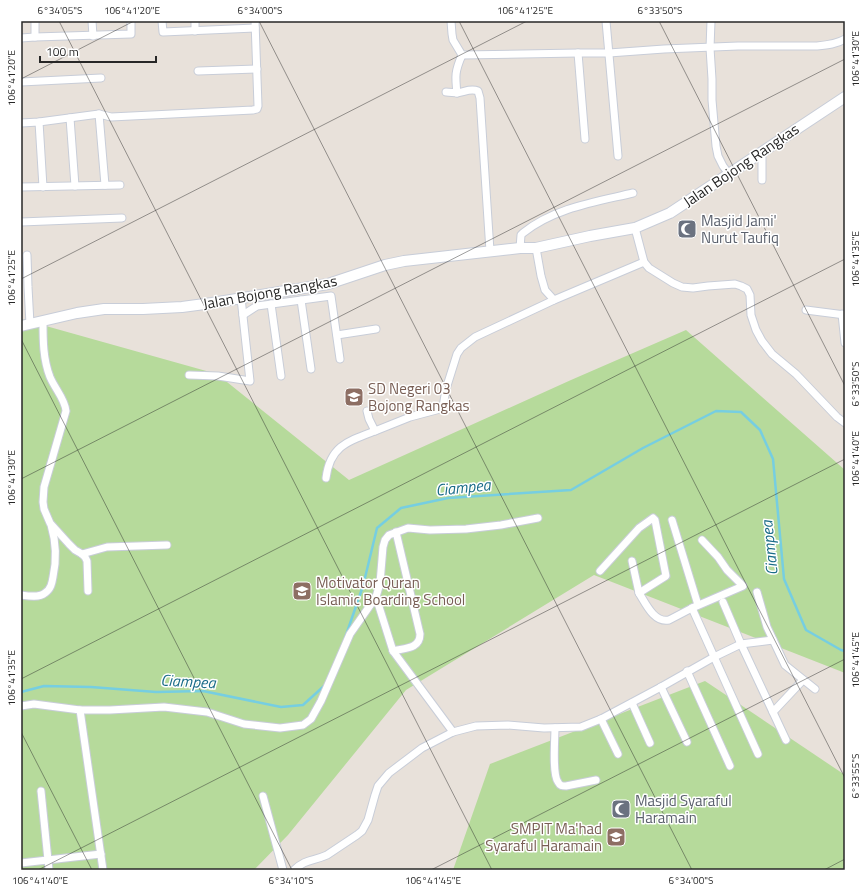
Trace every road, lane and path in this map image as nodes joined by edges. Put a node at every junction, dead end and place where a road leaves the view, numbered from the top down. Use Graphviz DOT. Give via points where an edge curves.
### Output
graph roads {
  1 [pos="35,21"];
  2 [pos="92,21"];
  3 [pos="131,21"];
  4 [pos="162,21"];
  5 [pos="195,21"];
  6 [pos="224,21"];
  7 [pos="451,21"];
  8 [pos="606,21"];
  9 [pos="711,21"];
  10 [pos="255,24"];
  11 [pos="225,29"];
  12 [pos="196,30"];
  13 [pos="93,36"];
  14 [pos="35,37"];
  15 [pos="21,38"];
  16 [pos="845,39"];
  17 [pos="710,48"];
  18 [pos="578,53"];
  19 [pos="609,53"];
  20 [pos="462,55"];
  21 [pos="257,69"];
  22 [pos="198,71"];
  23 [pos="101,78"];
  24 [pos="21,82"];
  25 [pos="446,92"];
  26 [pos="457,93"];
  27 [pos="845,97"];
  28 [pos="99,114"];
  29 [pos="70,118"];
  30 [pos="39,122"];
  31 [pos="21,123"];
  32 [pos="586,139"];
  33 [pos="762,152"];
  34 [pos="618,156"];
  35 [pos="729,174"];
  36 [pos="762,180"];
  37 [pos="105,185"];
  38 [pos="120,185"];
  39 [pos="75,186"];
  40 [pos="43,187"];
  41 [pos="21,188"];
  42 [pos="633,193"];
  43 [pos="122,218"];
  44 [pos="21,222"];
  45 [pos="634,228"];
  46 [pos="520,248"];
  47 [pos="536,248"];
  48 [pos="490,251"];
  49 [pos="27,255"];
  50 [pos="644,262"];
  51 [pos="241,298"];
  52 [pos="301,300"];
  53 [pos="554,300"];
  54 [pos="271,304"];
  55 [pos="806,310"];
  56 [pos="844,314"];
  57 [pos="243,315"];
  58 [pos="43,321"];
  59 [pos="26,325"];
  60 [pos="376,329"];
  61 [pos="337,335"];
  62 [pos="845,343"];
  63 [pos="340,359"];
  64 [pos="311,369"];
  65 [pos="189,375"];
  66 [pos="281,376"];
  67 [pos="367,411"];
  68 [pos="845,423"];
  69 [pos="375,431"];
  70 [pos="326,478"];
  71 [pos="538,518"];
  72 [pos="672,520"];
  73 [pos="50,523"];
  74 [pos="396,532"];
  75 [pos="702,540"];
  76 [pos="167,545"];
  77 [pos="82,554"];
  78 [pos="632,561"];
  79 [pos="600,571"];
  80 [pos="88,591"];
  81 [pos="756,592"];
  82 [pos="639,593"];
  83 [pos="21,596"];
  84 [pos="376,597"];
  85 [pos="723,602"];
  86 [pos="695,606"];
  87 [pos="773,640"];
  88 [pos="741,644"];
  89 [pos="393,651"];
  90 [pos="714,657"];
  91 [pos="687,671"];
  92 [pos="803,680"];
  93 [pos="661,687"];
  94 [pos="815,689"];
  95 [pos="632,703"];
  96 [pos="21,706"];
  97 [pos="80,710"];
  98 [pos="773,712"];
  99 [pos="602,719"];
  100 [pos="555,728"];
  101 [pos="453,732"];
  102 [pos="786,740"];
  103 [pos="687,742"];
  104 [pos="650,743"];
  105 [pos="618,754"];
  106 [pos="758,754"];
  107 [pos="730,766"];
  108 [pos="596,780"];
  109 [pos="41,791"];
  110 [pos="263,796"];
  111 [pos="101,854"];
  112 [pos="47,860"];
  113 [pos="21,863"];
  114 [pos="48,870"];
  115 [pos="104,870"];
  116 [pos="283,870"];
  117 [pos="294,870"];
  1 -- 14 [label="street"];
  2 -- 13 [label="street"];
  3 -- 13 [label="street" via="131,34"];
  4 -- 12 [label="street" via="163,32"];
  5 -- 12 [label="street"];
  6 -- 11 [label="street"];
  7 -- 20 [label="street" via="453,40"];
  8 -- 19 [label="street"];
  9 -- 17 [label="street"];
  10 -- 11 [label="street"];
  10 -- 21 [label="street"];
  11 -- 12 [label="street"];
  13 -- 14 [label="street"];
  14 -- 15 [label="street"];
  16 -- 17 [label="street" via="817,46"];
  17 -- 19 [label="street"];
  17 -- 35 [label="street" via="716,146 718,156"];
  18 -- 19 [label="street"];
  18 -- 20 [label="street"];
  18 -- 32 [label="street"];
  19 -- 34 [label="street"];
  20 -- 26 [label="street" via="455,79"];
  21 -- 22 [label="street"];
  21 -- 28 [label="street" via="258,106 253,110 111,117"];
  23 -- 24 [label="street"];
  25 -- 26 [label="street"];
  26 -- 48 [label="street" via="468,89 474,90 478,91 480,98"];
  27 -- 33 [label="main road, Jalan Bojong Rangkas"];
  28 -- 29 [label="street"];
  28 -- 37 [label="street"];
  29 -- 30 [label="street"];
  29 -- 39 [label="street"];
  30 -- 31 [label="street"];
  30 -- 40 [label="street"];
  33 -- 35 [label="main road, Jalan Bojong Rangkas"];
  33 -- 36 [label="street"];
  35 -- 45 [label="main road, Jalan Bojong Rangkas" via="670,212"];
  37 -- 38 [label="street"];
  37 -- 39 [label="street"];
  39 -- 40 [label="street"];
  40 -- 41 [label="street"];
  42 -- 46 [label="street" via="575,206 554,214 521,235"];
  43 -- 44 [label="street"];
  45 -- 47 [label="main road, Jalan Bojong Rangkas"];
  45 -- 50 [label="street"];
  46 -- 47 [label="main road, Jalan Bojong Rangkas"];
  46 -- 48 [label="main road, Jalan Bojong Rangkas"];
  47 -- 53 [label="street" via="545,290"];
  48 -- 51 [label="main road, Jalan Bojong Rangkas" via="404,261 370,269 328,284"];
  49 -- 59 [label="street"];
  50 -- 53 [label="street"];
  50 -- 68 [label="street" via="649,268 682,287 735,284 747,289 750,294 751,315 762,341 772,354"];
  51 -- 57 [label="street"];
  51 -- 58 [label="main road, Jalan Bojong Rangkas" via="182,307 104,309"];
  52 -- 54 [label="street"];
  52 -- 61 [label="street" via="331,296"];
  52 -- 64 [label="street"];
  53 -- 69 [label="street" via="475,337 461,348 455,358 443,407"];
  54 -- 57 [label="street" via="257,306"];
  54 -- 66 [label="street"];
  55 -- 56 [label="street"];
  56 -- 62 [label="street"];
  57 -- 65 [label="street" via="250,381"];
  58 -- 59 [label="main road, Jalan Bojong Rangkas"];
  58 -- 73 [label="street" via="43,345 48,370 66,406 44,487 42,502"];
  60 -- 61 [label="street"];
  61 -- 63 [label="street"];
  67 -- 69 [label="street"];
  69 -- 70 [label="street" via="339,448 332,457"];
  71 -- 74 [label="street" via="466,529 408,528"];
  72 -- 86 [label="street"];
  73 -- 77 [label="street"];
  73 -- 83 [label="street" via="56,555 52,586 45,593"];
  74 -- 84 [label="street" via="385,540"];
  74 -- 89 [label="street" via="420,638 415,646"];
  75 -- 86 [label="street" via="743,586"];
  76 -- 77 [label="street" via="107,547"];
  77 -- 80 [label="street" via="87,561"];
  78 -- 82 [label="street"];
  79 -- 82 [label="street" via="639,528 653,518 666,576"];
  81 -- 87 [label="street"];
  82 -- 86 [label="street" via="650,611 665,621"];
  84 -- 89 [label="street"];
  84 -- 97 [label="street" via="350,634 321,701 311,719 303,725 280,728 244,724 207,712 164,707"];
  85 -- 88 [label="street"];
  86 -- 90 [label="street"];
  87 -- 88 [label="street"];
  87 -- 92 [label="street" via="785,665"];
  88 -- 90 [label="street"];
  88 -- 98 [label="street"];
  89 -- 101 [label="street"];
  90 -- 91 [label="street"];
  90 -- 106 [label="street"];
  91 -- 93 [label="street"];
  91 -- 107 [label="street"];
  92 -- 94 [label="street"];
  92 -- 98 [label="street"];
  93 -- 95 [label="street"];
  93 -- 103 [label="street"];
  95 -- 99 [label="street"];
  95 -- 104 [label="street"];
  96 -- 97 [label="street" via="34,704"];
  97 -- 111 [label="street"];
  98 -- 102 [label="street"];
  99 -- 100 [label="street" via="581,727"];
  99 -- 105 [label="street"];
  100 -- 101 [label="street" via="476,726"];
  100 -- 108 [label="street" via="555,773 558,783 564,786"];
  101 -- 117 [label="street" via="422,748 383,779 378,786 362,831 327,855 302,863"];
  109 -- 112 [label="street"];
  110 -- 116 [label="street"];
  111 -- 112 [label="street"];
  111 -- 115 [label="street"];
  112 -- 113 [label="street"];
  112 -- 114 [label="street"];
}
